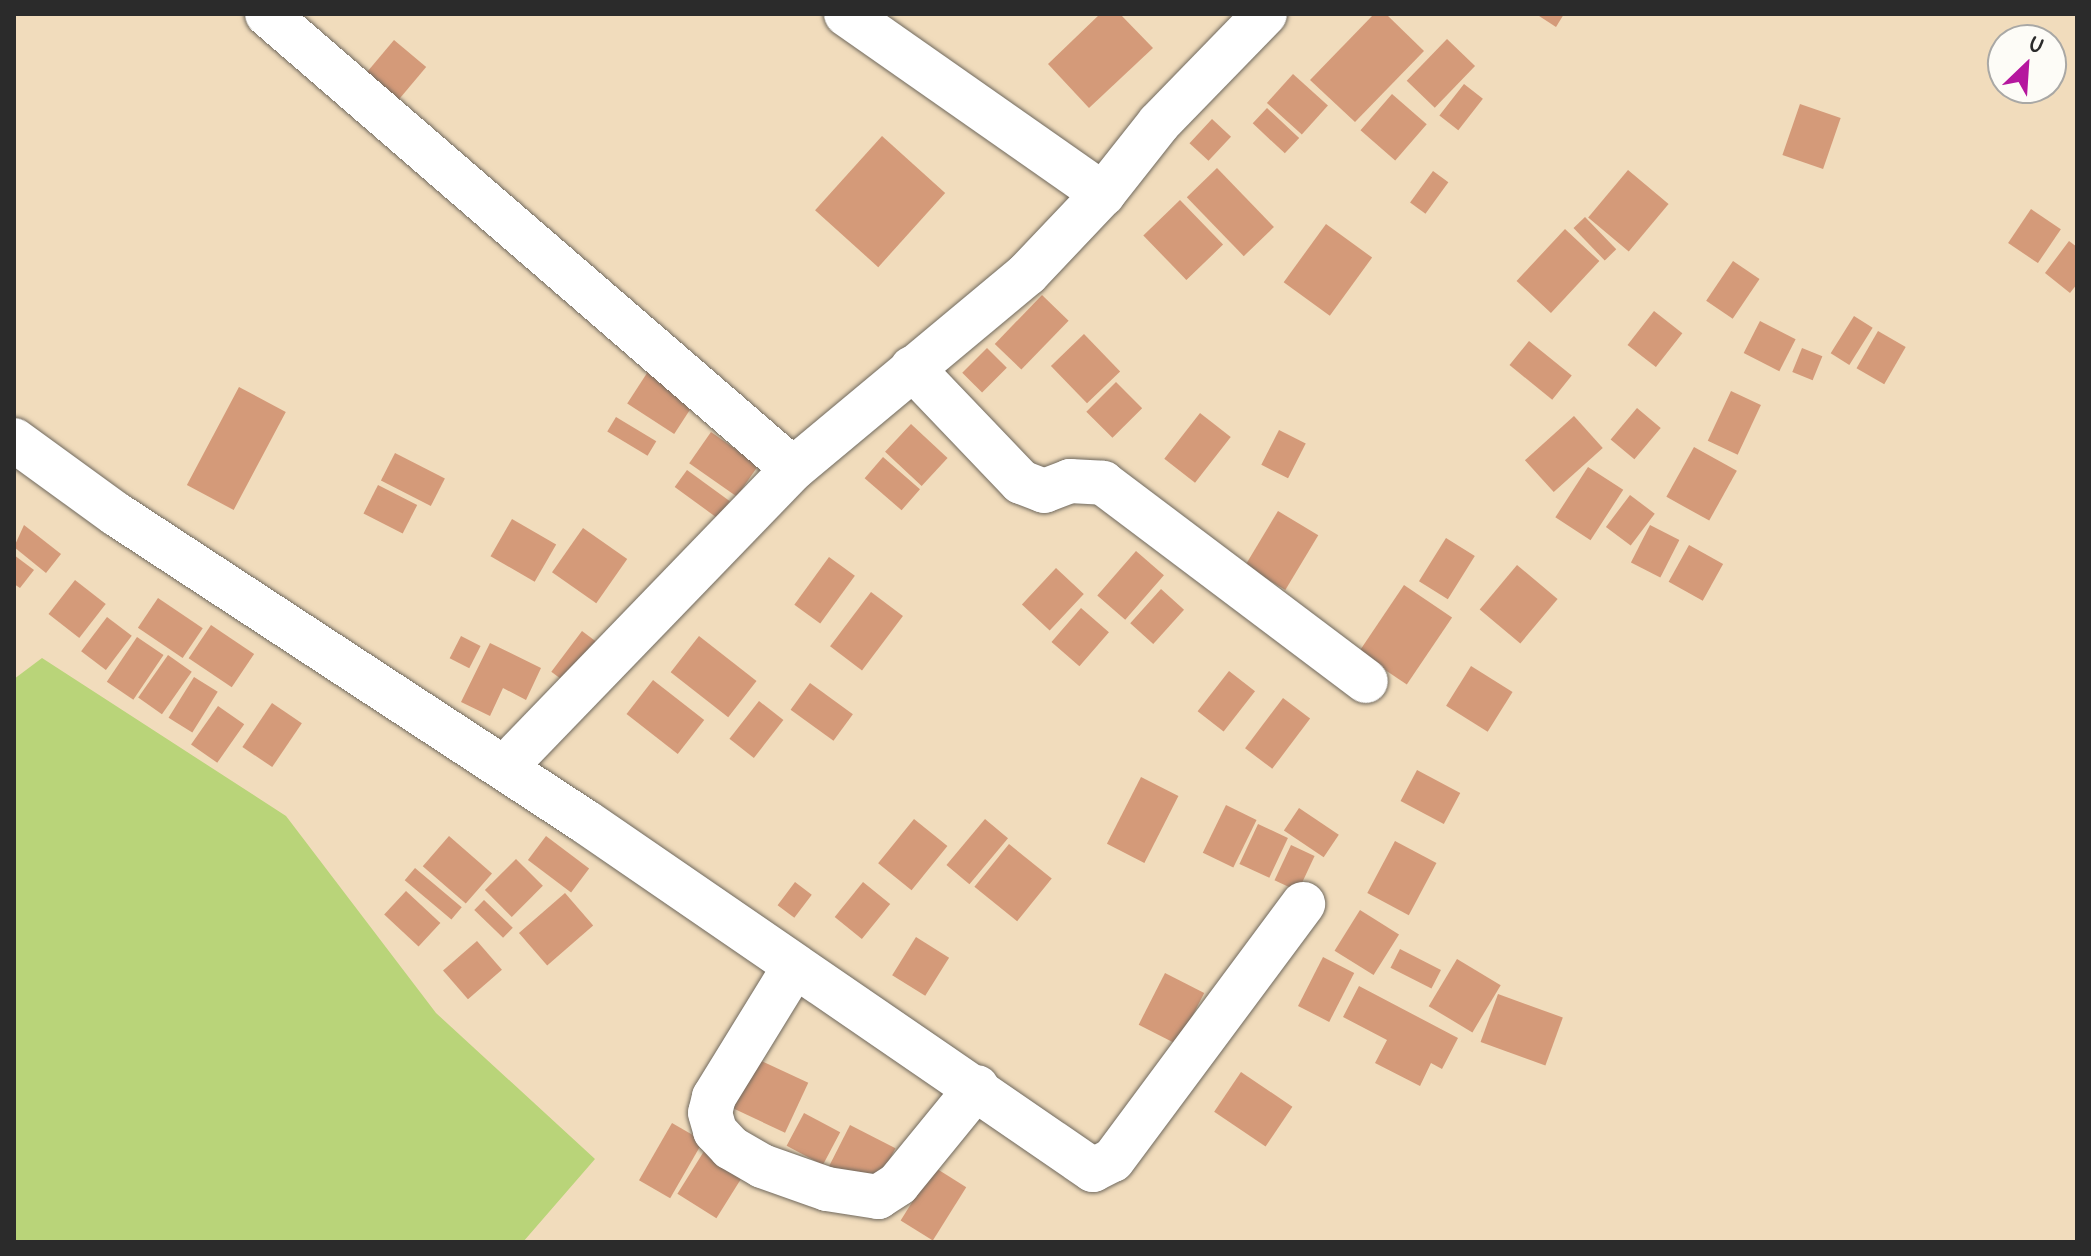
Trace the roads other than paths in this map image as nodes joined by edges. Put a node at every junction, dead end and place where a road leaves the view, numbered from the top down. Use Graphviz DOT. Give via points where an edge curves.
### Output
graph roads {
  1 [pos="267,14"];
  2 [pos="846,14"];
  3 [pos="1265,14"];
  4 [pos="1103,194"];
  5 [pos="912,368"];
  6 [pos="14,440"];
  7 [pos="793,469"];
  8 [pos="1366,681"];
  9 [pos="505,767"];
  10 [pos="1303,904"];
  11 [pos="794,967"];
  12 [pos="977,1087"];
  1 -- 7 [label="street"];
  2 -- 4 [label="street"];
  3 -- 4 [label="street" via="1159,123"];
  4 -- 5 [label="street" via="1027,274"];
  5 -- 7 [label="street"];
  5 -- 8 [label="street" via="1021,482 1044,491 1070,481 1103,483"];
  6 -- 9 [label="street" via="116,514"];
  7 -- 9 [label="street"];
  9 -- 11 [label="street"];
  10 -- 12 [label="street" via="1103,1168 1083,1165"];
  11 -- 12 [label="street"];
  11 -- 12 [label="street" via="714,1097 710,1113 715,1131 731,1148 762,1166 827,1189 878,1197 898,1184"];
}
